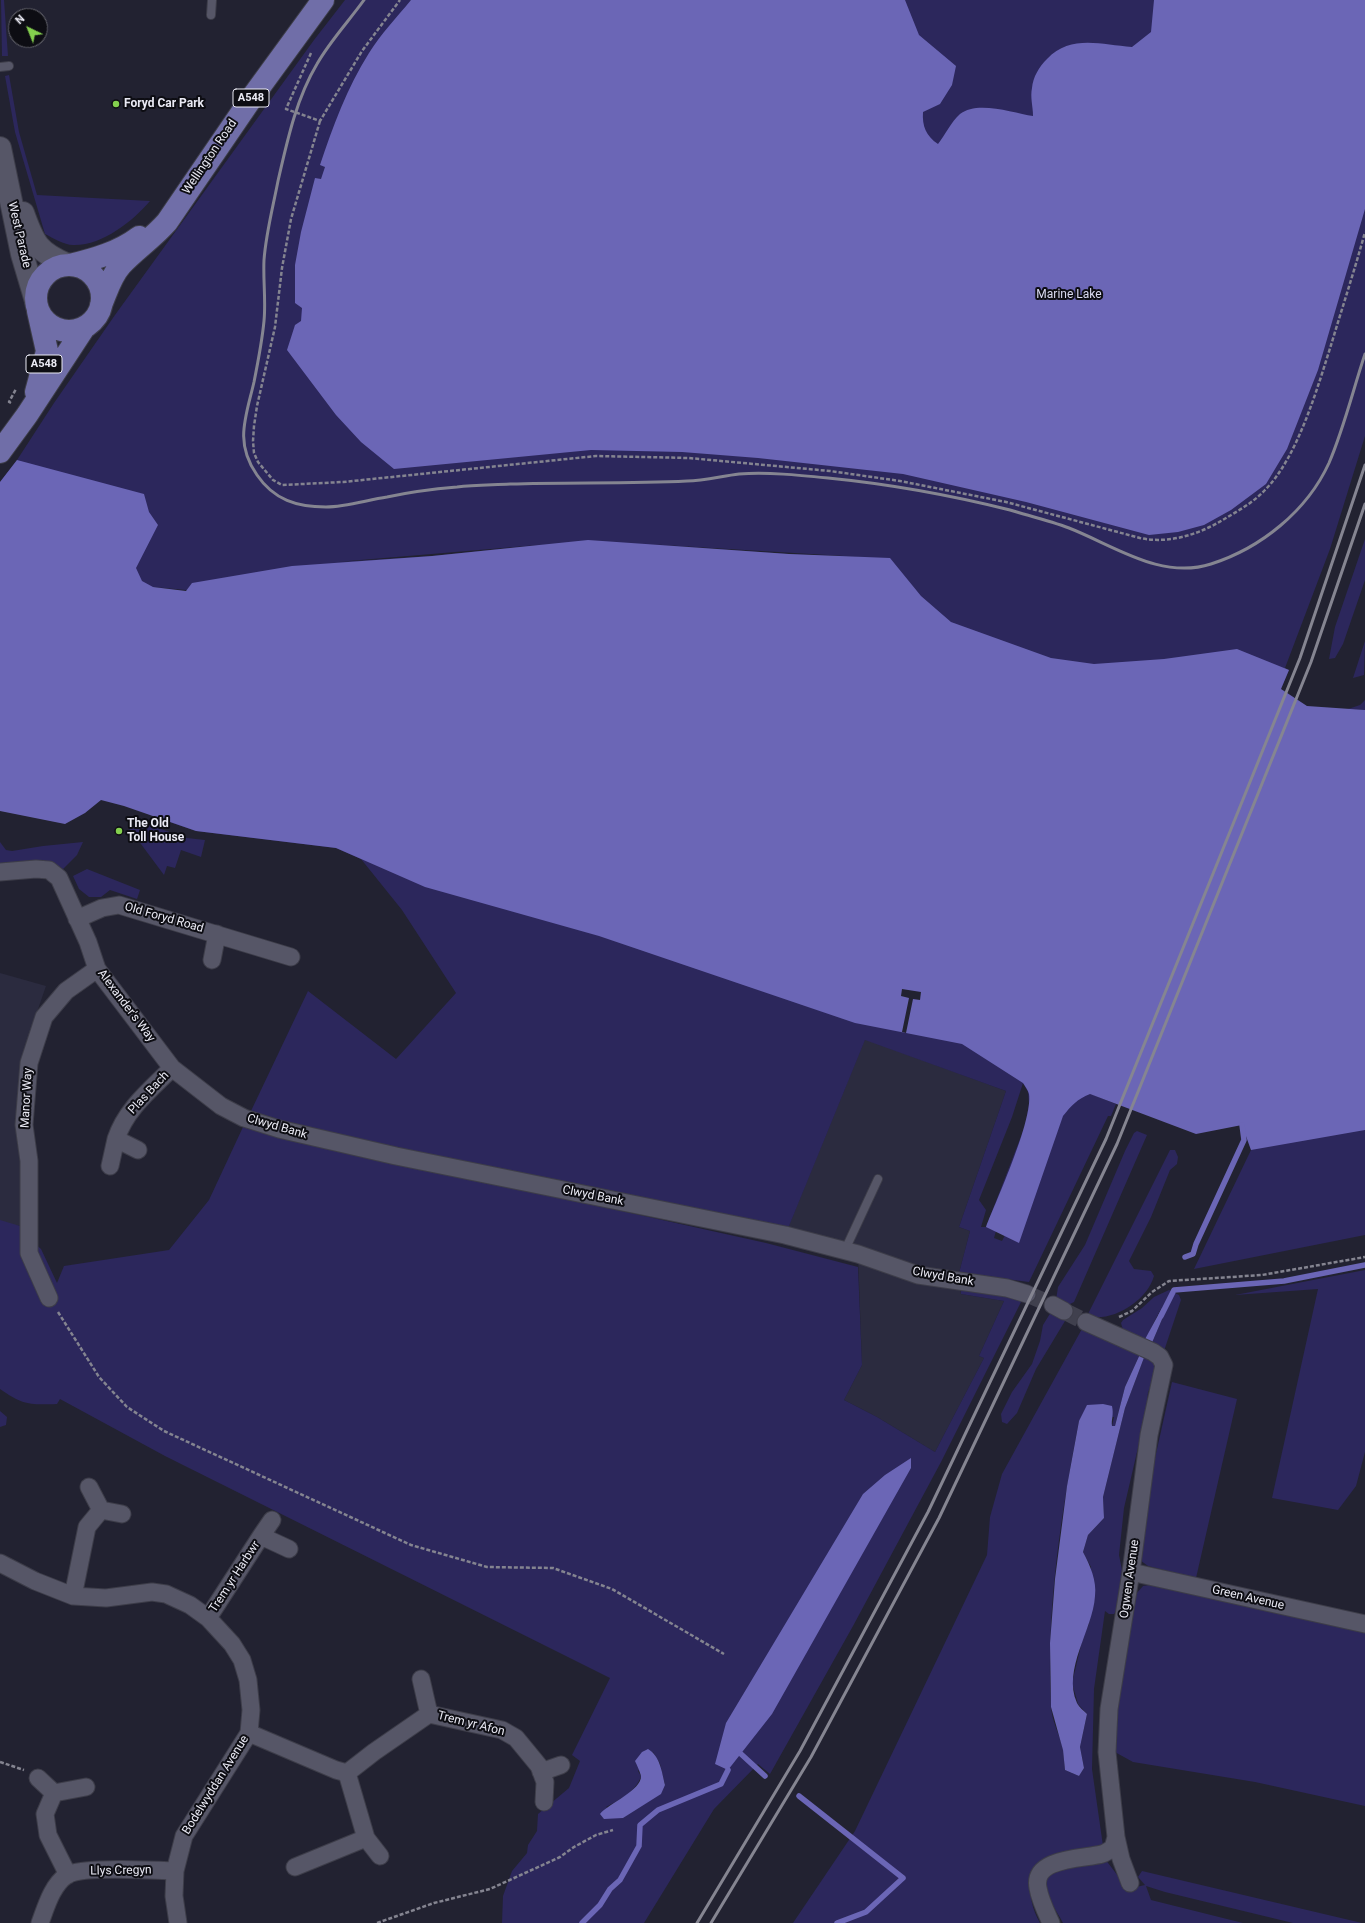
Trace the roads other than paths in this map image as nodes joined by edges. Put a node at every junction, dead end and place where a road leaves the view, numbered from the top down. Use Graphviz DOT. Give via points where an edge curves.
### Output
graph roads {
  1 [pos="212,0"];
  2 [pos="323,0"];
  3 [pos="211,15"];
  4 [pos="9,66"];
  5 [pos="0,67"];
  6 [pos="0,148"];
  7 [pos="6,169"];
  8 [pos="182,198"];
  9 [pos="69,265"];
  10 [pos="101,304"];
  11 [pos="37,306"];
  12 [pos="84,328"];
  13 [pos="27,416"];
  14 [pos="0,452"];
  15 [pos="0,872"];
  16 [pos="77,919"];
  17 [pos="217,934"];
  18 [pos="291,957"];
  19 [pos="212,960"];
  20 [pos="97,969"];
  21 [pos="172,1068"];
  22 [pos="116,1139"];
  23 [pos="138,1150"];
  24 [pos="110,1166"];
  25 [pos="878,1179"];
  26 [pos="846,1250"];
  27 [pos="1027,1294"];
  28 [pos="49,1298"];
  29 [pos="1093,1325"];
  30 [pos="89,1487"];
  31 [pos="101,1510"];
  32 [pos="122,1514"];
  33 [pos="272,1520"];
  34 [pos="261,1536"];
  35 [pos="289,1549"];
  36 [pos="0,1563"];
  37 [pos="1131,1572"];
  38 [pos="73,1596"];
  39 [pos="208,1618"];
  40 [pos="1365,1624"];
  41 [pos="421,1679"];
  42 [pos="429,1714"];
  43 [pos="249,1733"];
  44 [pos="561,1765"];
  45 [pos="541,1772"];
  46 [pos="347,1774"];
  47 [pos="38,1778"];
  48 [pos="86,1787"];
  49 [pos="54,1793"];
  50 [pos="544,1802"];
  51 [pos="1116,1837"];
  52 [pos="366,1838"];
  53 [pos="380,1856"];
  54 [pos="295,1867"];
  55 [pos="175,1871"];
  56 [pos="68,1875"];
  57 [pos="1130,1883"];
  58 [pos="40,1923"];
  59 [pos="178,1923"];
  60 [pos="1051,1923"];
  1 -- 3 [label="lane"];
  2 -- 8 [label="main road, Wellington Road / A548"];
  4 -- 5 [label="lane"];
  6 -- 7 [label="main road, West Parade"];
  7 -- 9 [label="main road, West Parade" via="36,244 50,257"];
  7 -- 11 [label="main road, West Parade" via="22,254"];
  8 -- 9 [label="main road, Wellington Road / A548" via="150,229 128,245"];
  8 -- 10 [label="main road, Wellington Road / A548" via="167,222 120,266"];
  9 -- 10 [label="main road" via="81,267 95,278 102,293"];
  9 -- 11 [label="main road, A548" via="55,268 44,276 38,288"];
  10 -- 12 [label="main road, A548" via="95,318"];
  11 -- 12 [label="main road" via="44,320 52,327 62,331"];
  11 -- 13 [label="main road, A548" via="46,351 40,381"];
  12 -- 13 [label="main road, A548"];
  13 -- 14 [label="main road, A548"];
  15 -- 16 [label="street" via="49,870 59,878"];
  16 -- 17 [label="street, Old Foryd Road" via="102,908 119,905"];
  16 -- 20 [label="street, Alexander's Way"];
  17 -- 18 [label="street, Old Foryd Road"];
  17 -- 19 [label="street, Old Foryd Road"];
  20 -- 21 [label="street, Alexander's Way"];
  20 -- 28 [label="street, Manor Way" via="66,991 44,1017 29,1063 24,1124 29,1161 29,1253"];
  21 -- 22 [label="street, Plas Bach" via="133,1107 121,1124"];
  21 -- 26 [label="street, Clwyd Bank" via="221,1106 244,1118 279,1129"];
  22 -- 23 [label="street"];
  22 -- 24 [label="street, Plas Bach"];
  25 -- 26 [label="lane"];
  26 -- 27 [label="street, Clwyd Bank" via="918,1275 1007,1288"];
  29 -- 37 [label="street, Ogwen Avenue" via="1153,1352 1160,1357 1164,1365 1149,1435"];
  30 -- 31 [label="street"];
  31 -- 32 [label="street"];
  31 -- 38 [label="street" via="87,1527"];
  33 -- 34 [label="street, Trem yr Harbwr"];
  34 -- 35 [label="street, Trem yr Harbwr"];
  34 -- 39 [label="street, Trem yr Harbwr"];
  36 -- 38 [label="street, Bodelwyddan Avenue"];
  37 -- 40 [label="street, Green Avenue"];
  37 -- 51 [label="street, Ogwen Avenue" via="1110,1709 1107,1752"];
  38 -- 39 [label="street, Bodelwyddan Avenue" via="106,1598 152,1592 166,1594 190,1605"];
  39 -- 43 [label="street, Bodelwyddan Avenue" via="232,1644 242,1660 248,1680 251,1710"];
  41 -- 42 [label="street, Trem yr Afon"];
  42 -- 45 [label="street, Trem yr Afon" via="502,1730 520,1742"];
  42 -- 46 [label="street, Trem yr Afon"];
  43 -- 46 [label="street"];
  43 -- 55 [label="street, Bodelwyddan Avenue" via="184,1836"];
  44 -- 45 [label="street"];
  45 -- 50 [label="street, Trem yr Afon" via="545,1782"];
  46 -- 52 [label="street"];
  47 -- 49 [label="street"];
  48 -- 49 [label="street"];
  49 -- 56 [label="street" via="45,1814 48,1835"];
  51 -- 57 [label="street, Ogwen Avenue"];
  51 -- 60 [label="street" via="1113,1848 1103,1854 1060,1861 1048,1866 1039,1876 1037,1886"];
  52 -- 53 [label="street"];
  52 -- 54 [label="street"];
  55 -- 56 [label="street, Llys Cregyn" via="89,1870"];
  55 -- 59 [label="street, Bodelwyddan Avenue" via="174,1896"];
  56 -- 58 [label="street" via="51,1896"];
}
